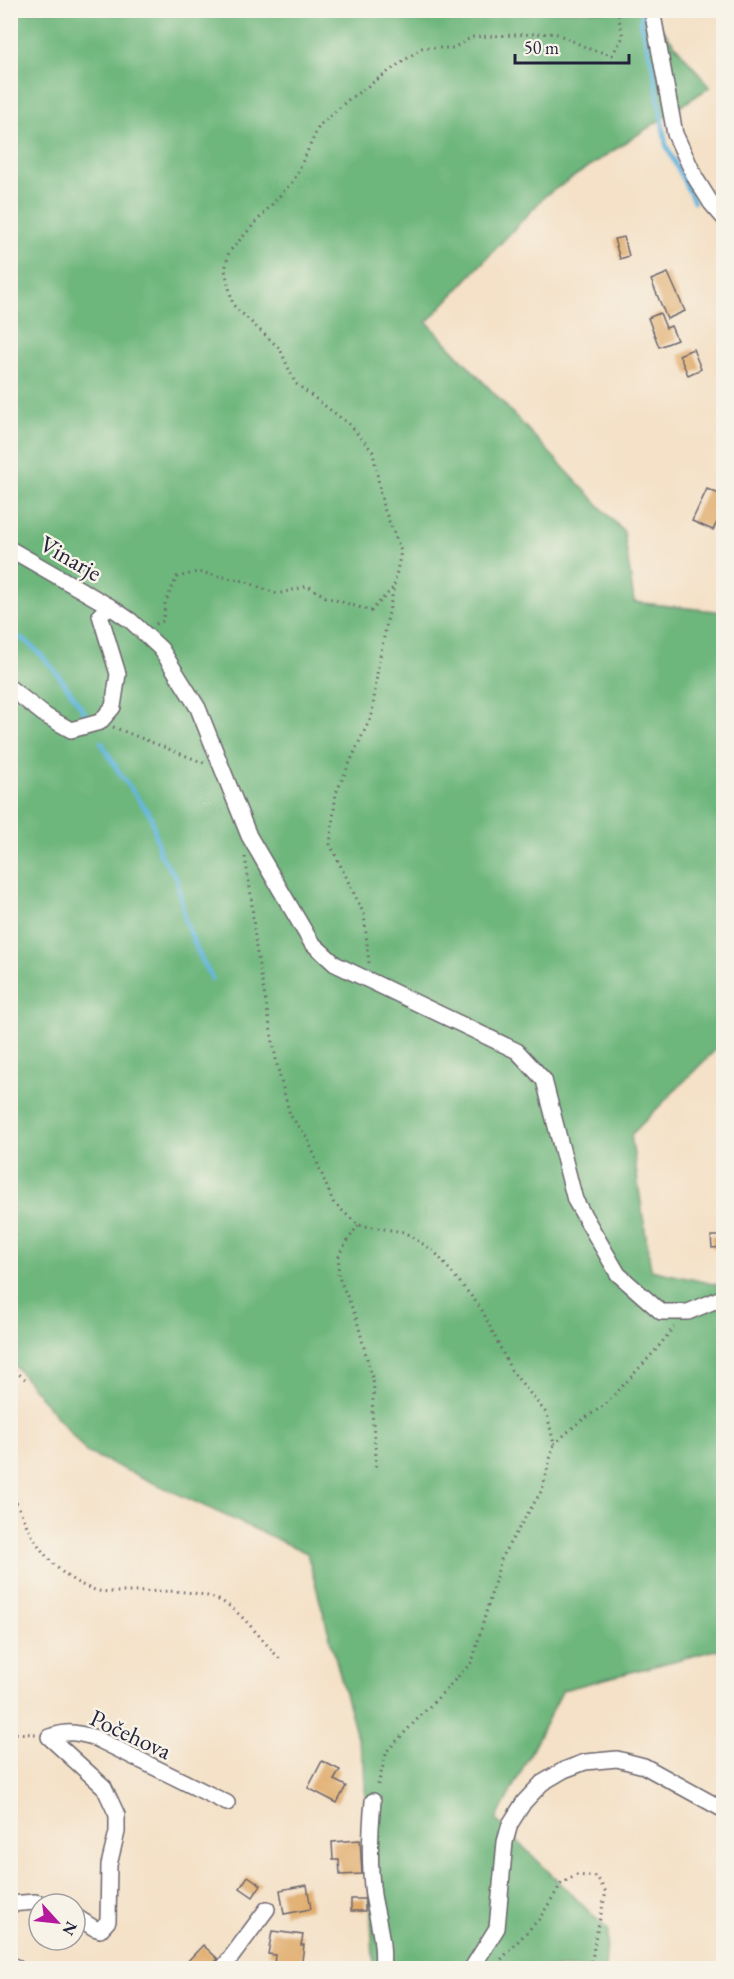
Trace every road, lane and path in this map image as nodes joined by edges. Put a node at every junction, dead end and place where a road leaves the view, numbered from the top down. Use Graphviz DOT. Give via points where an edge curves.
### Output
graph roads {
  1 [pos="617,10"];
  2 [pos="652,10"];
  3 [pos="723,218"];
  4 [pos="10,549"];
  5 [pos="394,587"];
  6 [pos="109,606"];
  7 [pos="131,621"];
  8 [pos="10,688"];
  9 [pos="100,722"];
  10 [pos="223,770"];
  11 [pos="249,836"];
  12 [pos="371,982"];
  13 [pos="358,1225"];
  14 [pos="723,1298"];
  15 [pos="688,1312"];
  16 [pos="10,1367"];
  17 [pos="25,1379"];
  18 [pos="554,1444"];
  19 [pos="375,1471"];
  20 [pos="10,1492"];
  21 [pos="280,1659"];
  22 [pos="10,1733"];
  23 [pos="49,1737"];
  24 [pos="373,1802"];
  25 [pos="227,1803"];
  26 [pos="723,1809"];
  27 [pos="27,1903"];
  28 [pos="10,1904"];
  29 [pos="267,1909"];
  30 [pos="87,1924"];
  31 [pos="10,1965"];
  32 [pos="17,1968"];
  33 [pos="223,1968"];
  34 [pos="382,1968"];
  35 [pos="472,1968"];
  36 [pos="493,1968"];
  37 [pos="591,1968"];
  1 -- 5 [label="path" via="623,37 612,55 555,33 472,37 453,48 423,48 348,100 319,126 294,180 229,252 225,270 233,305 280,349 294,382 350,425 373,452 383,506 401,551"];
  2 -- 3 [label="street" via="675,134 696,179"];
  4 -- 6 [label="street, Vinarje"];
  5 -- 7 [label="path" via="371,611 326,597 308,586 277,594 244,581 198,572 177,577 165,603 163,621 149,627"];
  5 -- 12 [label="path" via="372,714 336,793 330,844 364,914"];
  6 -- 7 [label="street, Vinarje"];
  6 -- 9 [label="street" via="100,615 118,674 113,707"];
  7 -- 10 [label="street, Vinarje" via="161,649 198,708"];
  8 -- 9 [label="street" via="71,730"];
  9 -- 10 [label="path"];
  10 -- 11 [label="street, Vinarje"];
  11 -- 12 [label="street, Vinarje" via="311,942 334,964"];
  11 -- 13 [label="path" via="244,861 256,948 290,1115 307,1137 333,1202"];
  12 -- 15 [label="street, Vinarje" via="517,1051 544,1080 575,1200 618,1274 661,1312"];
  13 -- 18 [label="path" via="404,1232 434,1251 481,1308 511,1370 547,1414"];
  13 -- 19 [label="path" via="339,1254 338,1275 356,1317 374,1384"];
  14 -- 15 [label="street"];
  15 -- 18 [label="path" via="606,1404"];
  16 -- 17 [label="path"];
  18 -- 24 [label="path" via="542,1490 502,1556 472,1662 387,1751"];
  20 -- 21 [label="path" via="45,1556 66,1576 99,1591 209,1596 233,1609"];
  22 -- 23 [label="path"];
  23 -- 25 [label="street, Počehova" via="74,1732 93,1737"];
  23 -- 30 [label="street, Počehova" via="105,1787 117,1815 109,1865 108,1922 100,1930"];
  24 -- 34 [label="street" via="373,1895 381,1927"];
  26 -- 35 [label="street" via="644,1766 617,1759 585,1762 564,1770 542,1784 510,1824 504,1842 497,1928"];
  27 -- 28 [label="street"];
  29 -- 33 [label="street"];
  31 -- 32 [label="street"];
  36 -- 37 [label="path" via="540,1918 561,1884 577,1875 597,1877 606,1892"];
}
